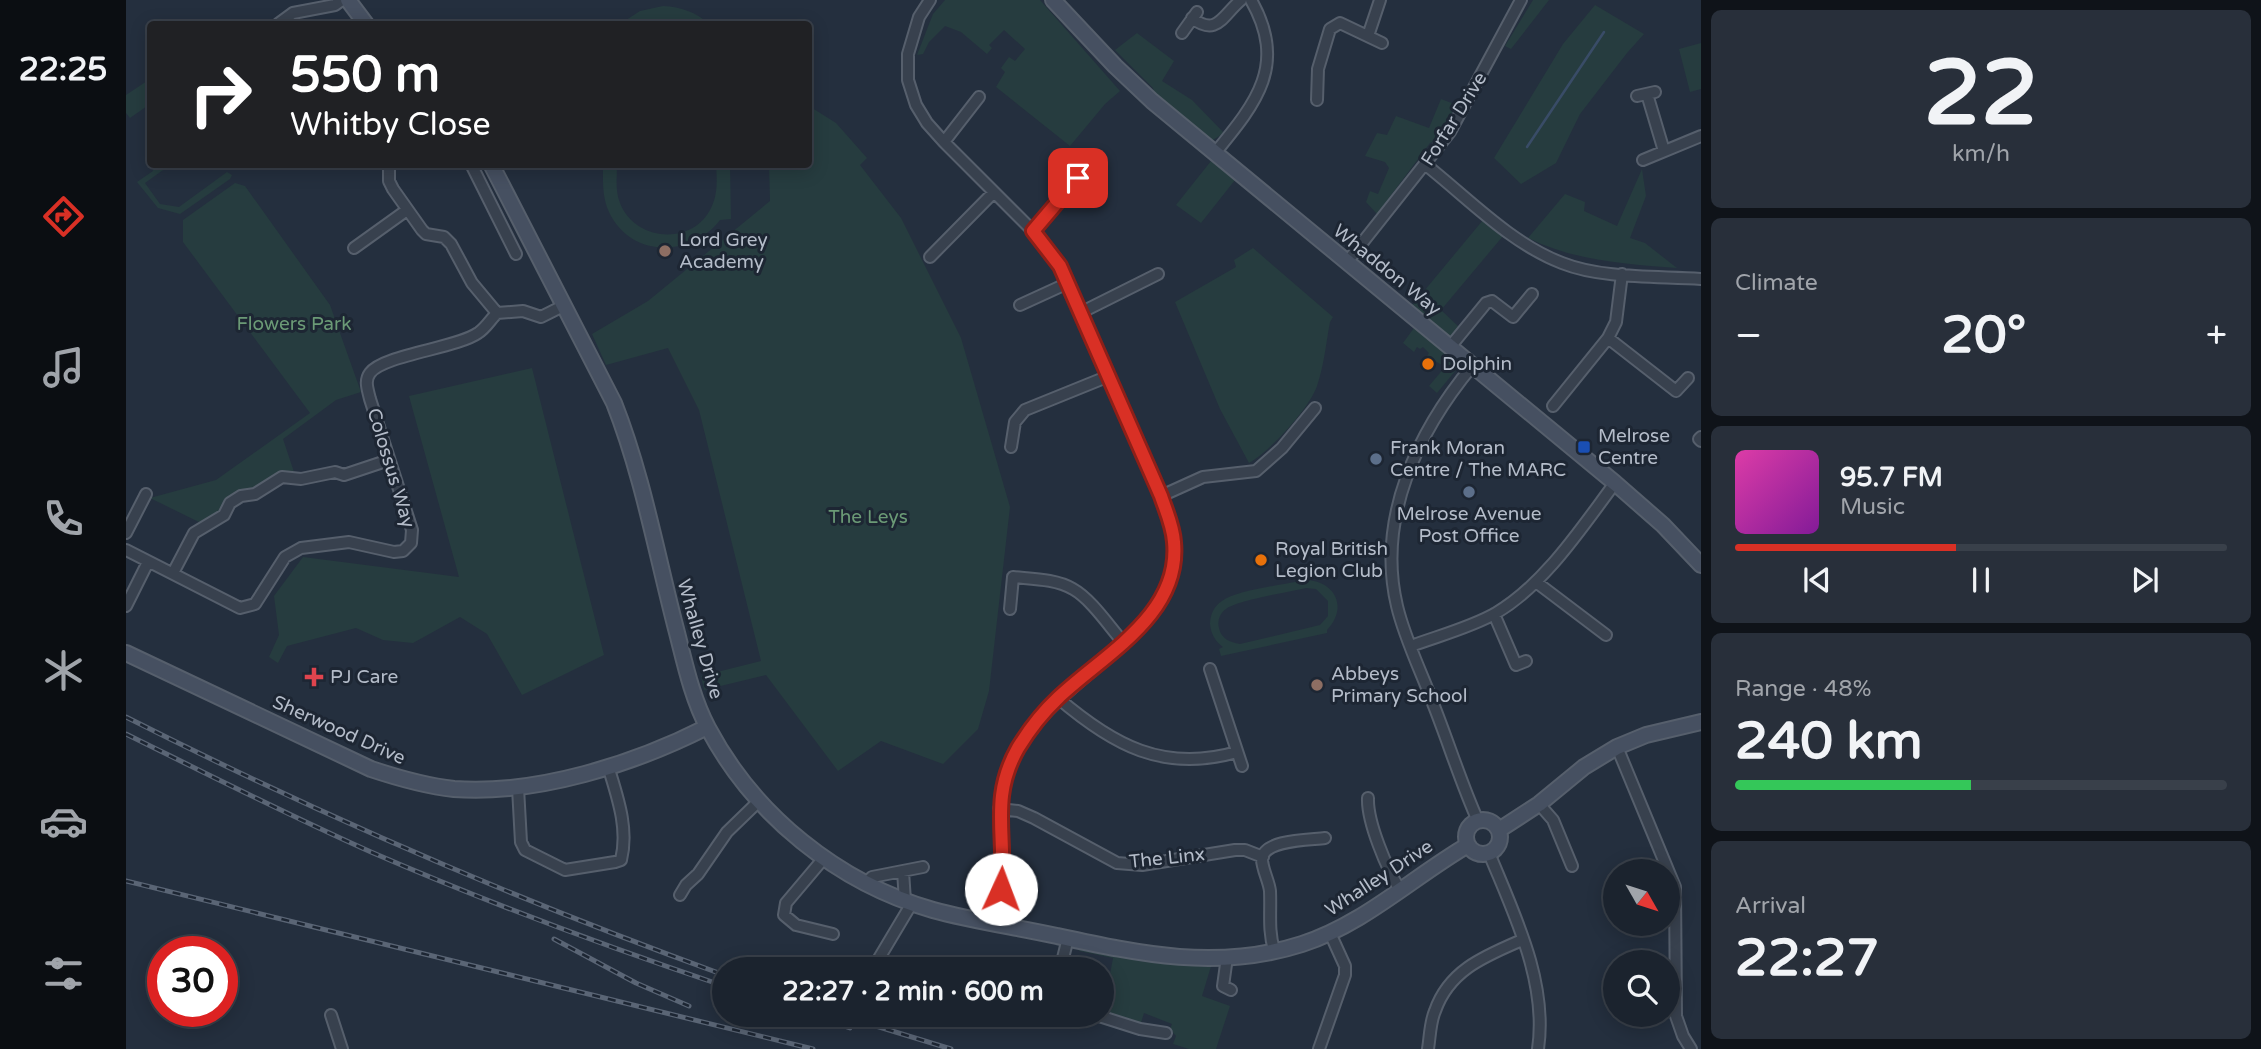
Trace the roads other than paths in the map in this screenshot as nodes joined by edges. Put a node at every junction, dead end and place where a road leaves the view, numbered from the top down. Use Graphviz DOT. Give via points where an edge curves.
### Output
graph roads {
  1 [pos="342,0"];
  2 [pos="348,0"];
  3 [pos="930,0"];
  4 [pos="1053,0"];
  5 [pos="1241,0"];
  6 [pos="1251,0"];
  7 [pos="1380,0"];
  8 [pos="1521,0"];
  9 [pos="282,21"];
  10 [pos="361,21"];
  11 [pos="1182,33"];
  12 [pos="1368,36"];
  13 [pos="1382,43"];
  14 [pos="1646,94"];
  15 [pos="979,97"];
  16 [pos="1317,100"];
  17 [pos="1701,135"];
  18 [pos="944,142"];
  19 [pos="1664,151"];
  20 [pos="1215,153"];
  21 [pos="1643,160"];
  22 [pos="1426,165"];
  23 [pos="389,168"];
  24 [pos="473,168"];
  25 [pos="493,168"];
  26 [pos="1094,175"];
  27 [pos="504,188"];
  28 [pos="994,192"];
  29 [pos="487,197"];
  30 [pos="407,210"];
  31 [pos="1033,231"];
  32 [pos="355,248"];
  33 [pos="516,254"];
  34 [pos="930,257"];
  35 [pos="1347,262"];
  36 [pos="1158,274"];
  37 [pos="1622,274"];
  38 [pos="1701,279"];
  39 [pos="1068,282"];
  40 [pos="1532,294"];
  41 [pos="1020,305"];
  42 [pos="563,306"];
  43 [pos="1082,312"];
  44 [pos="497,313"];
  45 [pos="1608,338"];
  46 [pos="1450,347"];
  47 [pos="1473,365"];
  48 [pos="1109,376"];
  49 [pos="1688,377"];
  50 [pos="1553,406"];
  51 [pos="1315,408"];
  52 [pos="1011,447"];
  53 [pos="389,460"];
  54 [pos="1615,483"];
  55 [pos="146,494"];
  56 [pos="1161,496"];
  57 [pos="126,533"];
  58 [pos="126,550"];
  59 [pos="148,562"];
  60 [pos="1701,565"];
  61 [pos="173,573"];
  62 [pos="1536,582"];
  63 [pos="126,606"];
  64 [pos="1010,609"];
  65 [pos="1494,614"];
  66 [pos="1606,635"];
  67 [pos="1123,642"];
  68 [pos="1411,646"];
  69 [pos="126,653"];
  70 [pos="1527,661"];
  71 [pos="1210,669"];
  72 [pos="1058,698"];
  73 [pos="1700,724"];
  74 [pos="707,727"];
  75 [pos="1617,747"];
  76 [pos="1237,752"];
  77 [pos="608,766"];
  78 [pos="1242,766"];
  79 [pos="518,788"];
  80 [pos="1368,798"];
  81 [pos="759,802"];
  82 [pos="1539,804"];
  83 [pos="999,809"];
  84 [pos="1478,821"];
  85 [pos="1499,830"];
  86 [pos="1325,838"];
  87 [pos="1468,845"];
  88 [pos="1489,853"];
  89 [pos="1263,857"];
  90 [pos="824,858"];
  91 [pos="1662,859"];
  92 [pos="1572,866"];
  93 [pos="923,867"];
  94 [pos="903,871"];
  95 [pos="866,883"];
  96 [pos="1399,890"];
  97 [pos="680,895"];
  98 [pos="909,902"];
  99 [pos="996,923"];
  100 [pos="1330,933"];
  101 [pos="833,934"];
  102 [pos="1068,938"];
  103 [pos="1522,940"];
  104 [pos="1274,950"];
  105 [pos="879,957"];
  106 [pos="1063,957"];
  107 [pos="1227,957"];
  108 [pos="1231,989"];
  109 [pos="331,1015"];
  110 [pos="1114,1021"];
  111 [pos="1680,1027"];
  112 [pos="1166,1033"];
  113 [pos="342,1049"];
  114 [pos="1320,1049"];
  115 [pos="1428,1049"];
  116 [pos="1538,1049"];
  117 [pos="1691,1049"];
  1 -- 9 [label="street" via="293,13"];
  2 -- 10 [label="street"];
  3 -- 18 [label="street" via="912,34 908,80 922,114"];
  4 -- 20 [label="street, Whaddon Way" via="1124,75"];
  5 -- 11 [label="street" via="1213,26 1205,27 1195,15"];
  6 -- 20 [label="street" via="1267,37 1262,83 1243,119"];
  7 -- 12 [label="street"];
  8 -- 22 [label="street, Forfar Drive" via="1450,132"];
  12 -- 13 [label="street"];
  12 -- 16 [label="street" via="1340,23 1330,29 1318,69"];
  14 -- 19 [label="street"];
  15 -- 18 [label="street"];
  17 -- 19 [label="street"];
  18 -- 28 [label="street"];
  19 -- 21 [label="street"];
  20 -- 35 [label="street, Whaddon Way"];
  22 -- 35 [label="street, Forfar Drive"];
  22 -- 37 [label="street" via="1534,250 1563,264"];
  23 -- 30 [label="street" via="389,181"];
  24 -- 29 [label="street"];
  25 -- 27 [label="street, Whalley Drive"];
  26 -- 31 [label="street" via="1078,178"];
  27 -- 29 [label="street"];
  27 -- 42 [label="street, Whalley Drive"];
  28 -- 31 [label="street"];
  28 -- 34 [label="street"];
  29 -- 33 [label="street"];
  30 -- 32 [label="street"];
  30 -- 44 [label="street" via="426,234 444,237 451,244 472,283"];
  31 -- 39 [label="street"];
  35 -- 46 [label="street, Whaddon Way"];
  36 -- 43 [label="street"];
  37 -- 38 [label="street"];
  37 -- 45 [label="street" via="1616,322"];
  39 -- 41 [label="street"];
  39 -- 43 [label="street"];
  40 -- 46 [label="street" via="1513,317 1492,302 1486,303"];
  42 -- 44 [label="street" via="541,317 523,311"];
  42 -- 74 [label="street, Whalley Drive" via="614,403 629,442 690,684"];
  43 -- 48 [label="street"];
  44 -- 53 [label="street, Colossus Way" via="478,334 400,358 369,374 366,383"];
  45 -- 49 [label="street" via="1676,391"];
  45 -- 50 [label="street"];
  46 -- 47 [label="street, Whaddon Way"];
  47 -- 54 [label="street, Whaddon Way"];
  47 -- 68 [label="street" via="1431,422 1404,478 1393,541 1393,572 1396,606"];
  48 -- 52 [label="street" via="1025,410 1014,422"];
  48 -- 56 [label="street"];
  51 -- 56 [label="street" via="1256,471 1202,477"];
  53 -- 61 [label="street" via="344,475 282,477 255,494 241,496 230,503 224,515 194,533"];
  53 -- 61 [label="street, Colossus Way" via="412,530 411,543 403,551 349,542 301,548 285,557 256,604 248,608"];
  54 -- 60 [label="street, Whaddon Way"];
  54 -- 62 [label="street"];
  55 -- 57 [label="street"];
  56 -- 67 [label="street" via="1174,543 1167,589"];
  58 -- 59 [label="street, Colossus Way"];
  59 -- 61 [label="street, Colossus Way"];
  59 -- 63 [label="street"];
  62 -- 65 [label="street"];
  62 -- 66 [label="street"];
  64 -- 67 [label="street" via="1013,578 1072,588"];
  65 -- 68 [label="street"];
  65 -- 70 [label="street" via="1516,665"];
  67 -- 72 [label="street"];
  68 -- 84 [label="street"];
  69 -- 79 [label="street, Sherwood Drive" via="371,769 454,789"];
  71 -- 76 [label="street"];
  72 -- 76 [label="street" via="1113,740 1142,752 1199,760"];
  72 -- 83 [label="street" via="1017,750 1003,781"];
  73 -- 75 [label="street" via="1646,735"];
  74 -- 77 [label="street, Sherwood Drive"];
  74 -- 81 [label="street, Whalley Drive"];
  75 -- 82 [label="street"];
  75 -- 91 [label="street"];
  76 -- 78 [label="street"];
  77 -- 79 [label="street, Sherwood Drive"];
  77 -- 79 [label="street" via="623,820 624,847 621,860 615,862 565,870 526,849 521,842"];
  80 -- 96 [label="street" via="1367,808"];
  81 -- 90 [label="street, Whalley Drive"];
  81 -- 97 [label="street" via="727,832"];
  82 -- 85 [label="street"];
  82 -- 92 [label="street" via="1553,820"];
  83 -- 89 [label="street, The Linx" via="1034,818 1116,863 1142,865 1235,850"];
  83 -- 99 [label="street" via="1003,869"];
  84 -- 85 [label="street" via="1488,820"];
  84 -- 87 [label="street" via="1466,833"];
  85 -- 88 [label="street" via="1498,846"];
  86 -- 89 [label="street" via="1277,844"];
  87 -- 88 [label="street" via="1479,854"];
  87 -- 96 [label="street, Whalley Drive"];
  88 -- 103 [label="street"];
  89 -- 104 [label="street"];
  90 -- 95 [label="street, Whalley Drive"];
  90 -- 101 [label="street" via="786,903 784,915 796,925"];
  93 -- 94 [label="street"];
  94 -- 95 [label="street" via="872,877"];
  94 -- 98 [label="street"];
  95 -- 98 [label="street, Whalley Drive"];
  96 -- 100 [label="street, Whalley Drive"];
  98 -- 99 [label="street, Whalley Drive"];
  98 -- 105 [label="street"];
  99 -- 102 [label="street, Whalley Drive"];
  100 -- 104 [label="street, Whalley Drive"];
  100 -- 114 [label="street" via="1345,975"];
  102 -- 106 [label="street"];
  102 -- 107 [label="street, Whalley Drive" via="1149,955"];
  103 -- 115 [label="street" via="1476,960 1445,989 1434,1012"];
  103 -- 116 [label="street" via="1534,973"];
  104 -- 107 [label="street, Whalley Drive"];
  107 -- 108 [label="street" via="1223,986"];
  109 -- 113 [label="street"];
  110 -- 112 [label="street"];
  111 -- 117 [label="street"];
}
